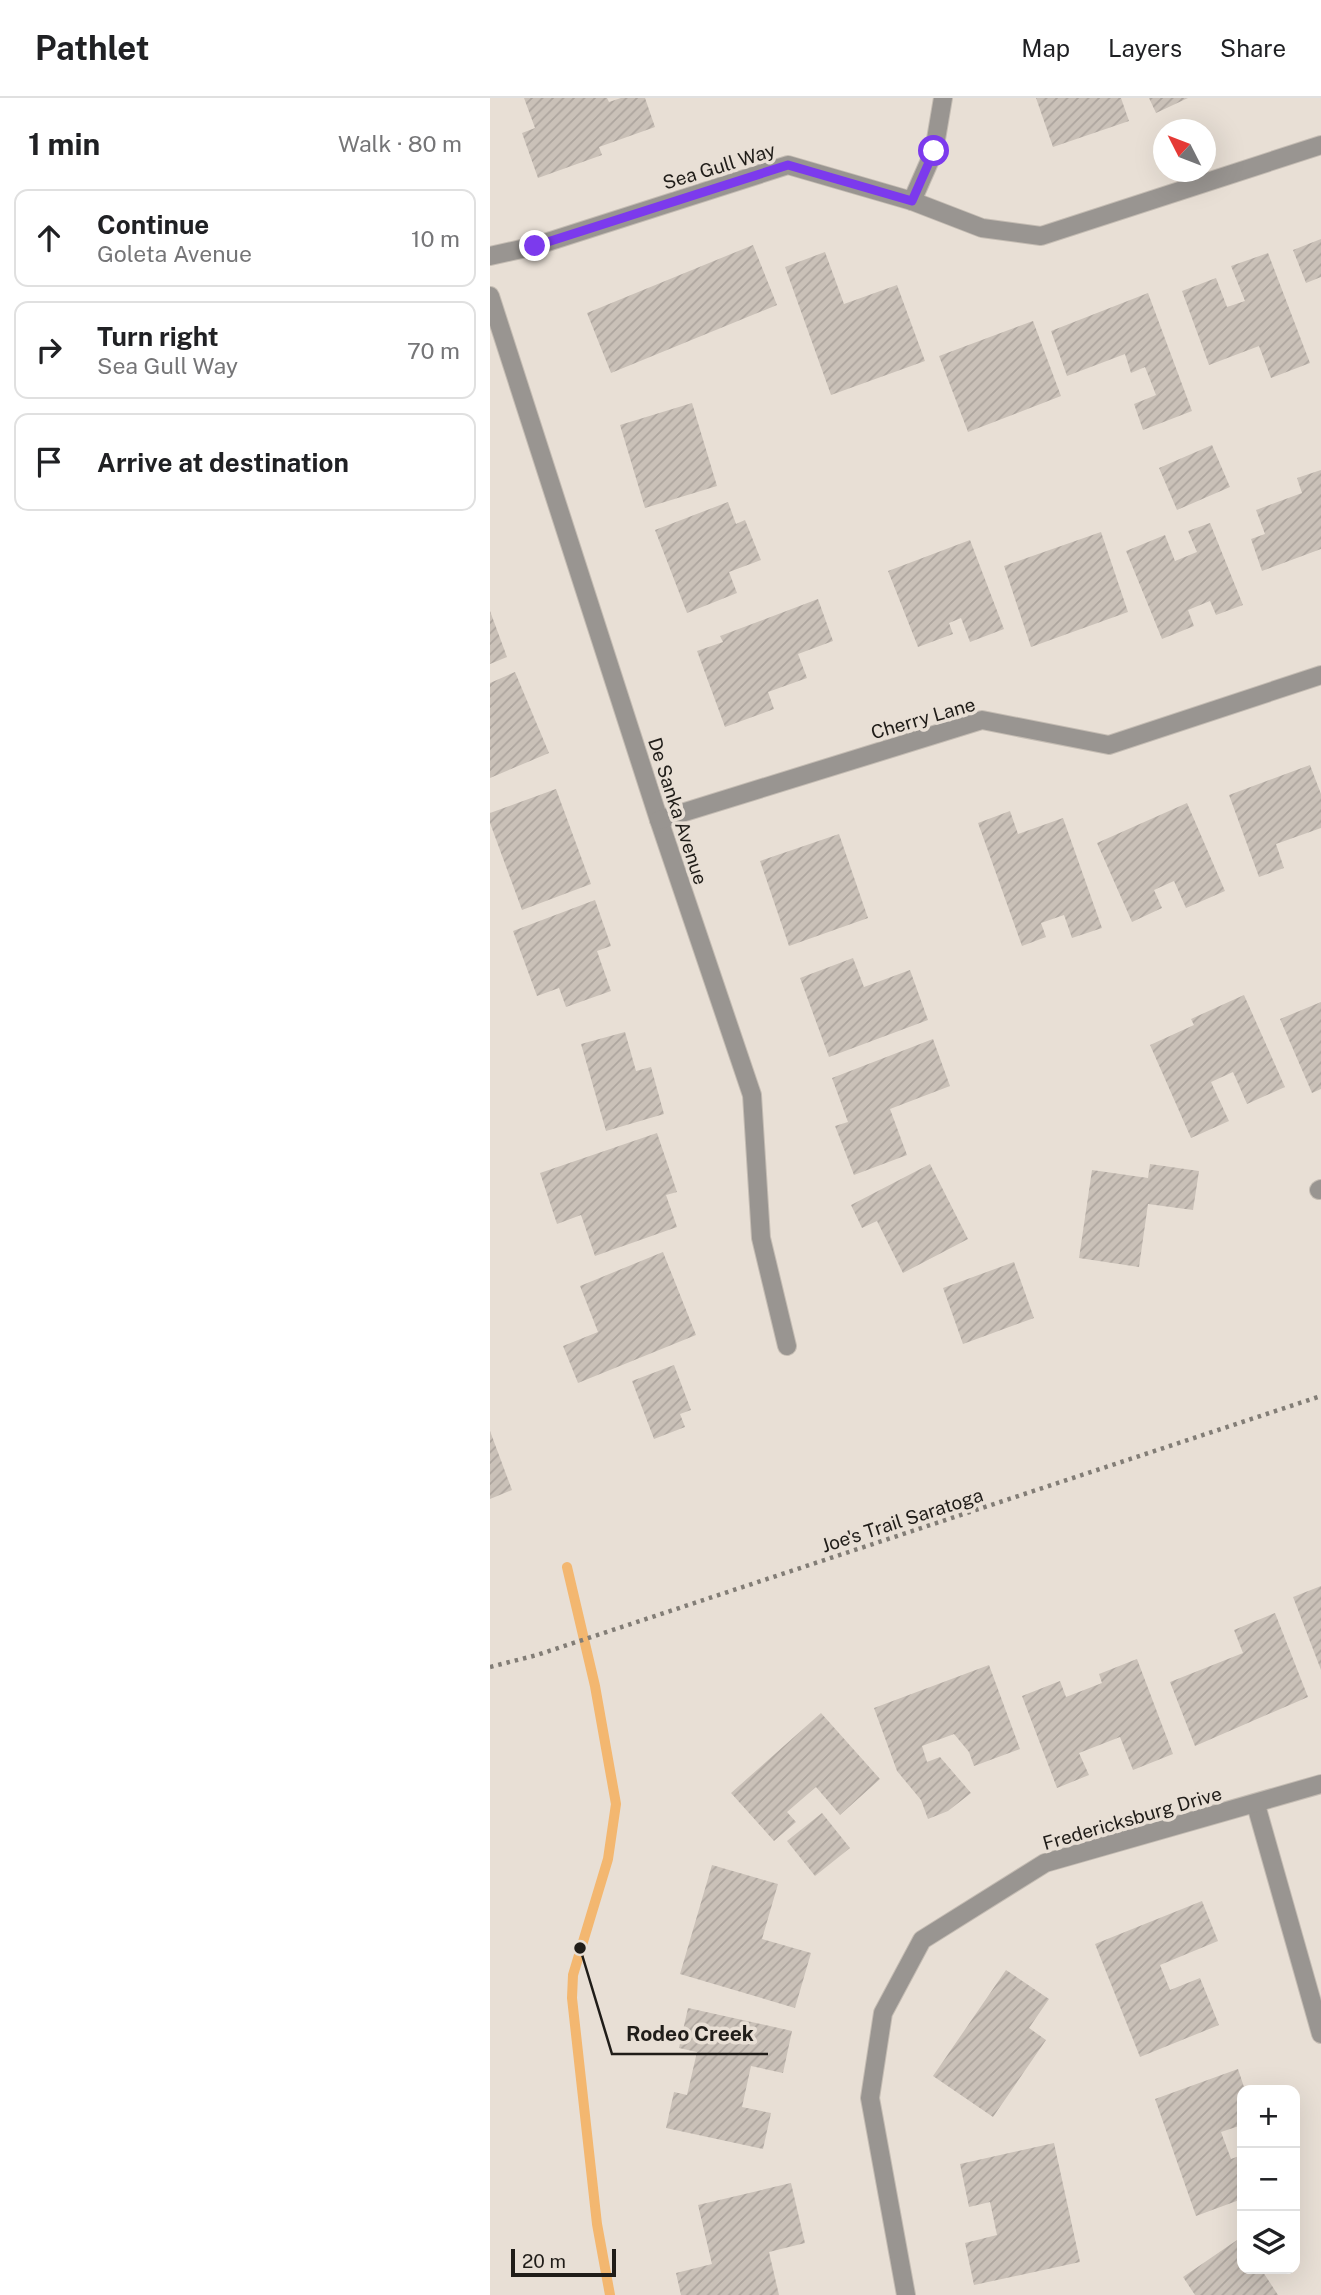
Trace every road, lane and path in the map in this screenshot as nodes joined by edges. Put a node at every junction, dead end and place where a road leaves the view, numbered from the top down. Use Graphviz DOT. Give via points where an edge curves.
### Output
graph roads {
  1 [pos="943,98"];
  2 [pos="1321,145"];
  3 [pos="912,201"];
  4 [pos="490,256"];
  5 [pos="490,296"];
  6 [pos="1321,676"];
  7 [pos="659,820"];
  8 [pos="788,1346"];
  9 [pos="1321,1396"];
  10 [pos="490,1667"];
  11 [pos="1321,1784"];
  12 [pos="1256,1805"];
  13 [pos="1321,2034"];
  14 [pos="906,2295"];
  1 -- 3 [label="street" via="934,151"];
  2 -- 3 [label="street, Sea Gull Way" via="1041,236 982,228"];
  3 -- 4 [label="street, Sea Gull Way" via="788,165 535,246"];
  5 -- 7 [label="street, De Sanka Avenue"];
  6 -- 7 [label="street, Cherry Lane" via="1109,745 982,720"];
  7 -- 8 [label="street, De Sanka Avenue" via="752,1096 761,1238"];
  9 -- 10 [label="path, Joe's Trail Saratoga"];
  11 -- 12 [label="street, Fredericksburg Drive"];
  12 -- 13 [label="street"];
  12 -- 14 [label="street, Fredericksburg Drive" via="1045,1863 922,1940 883,2013 870,2098"];
}
